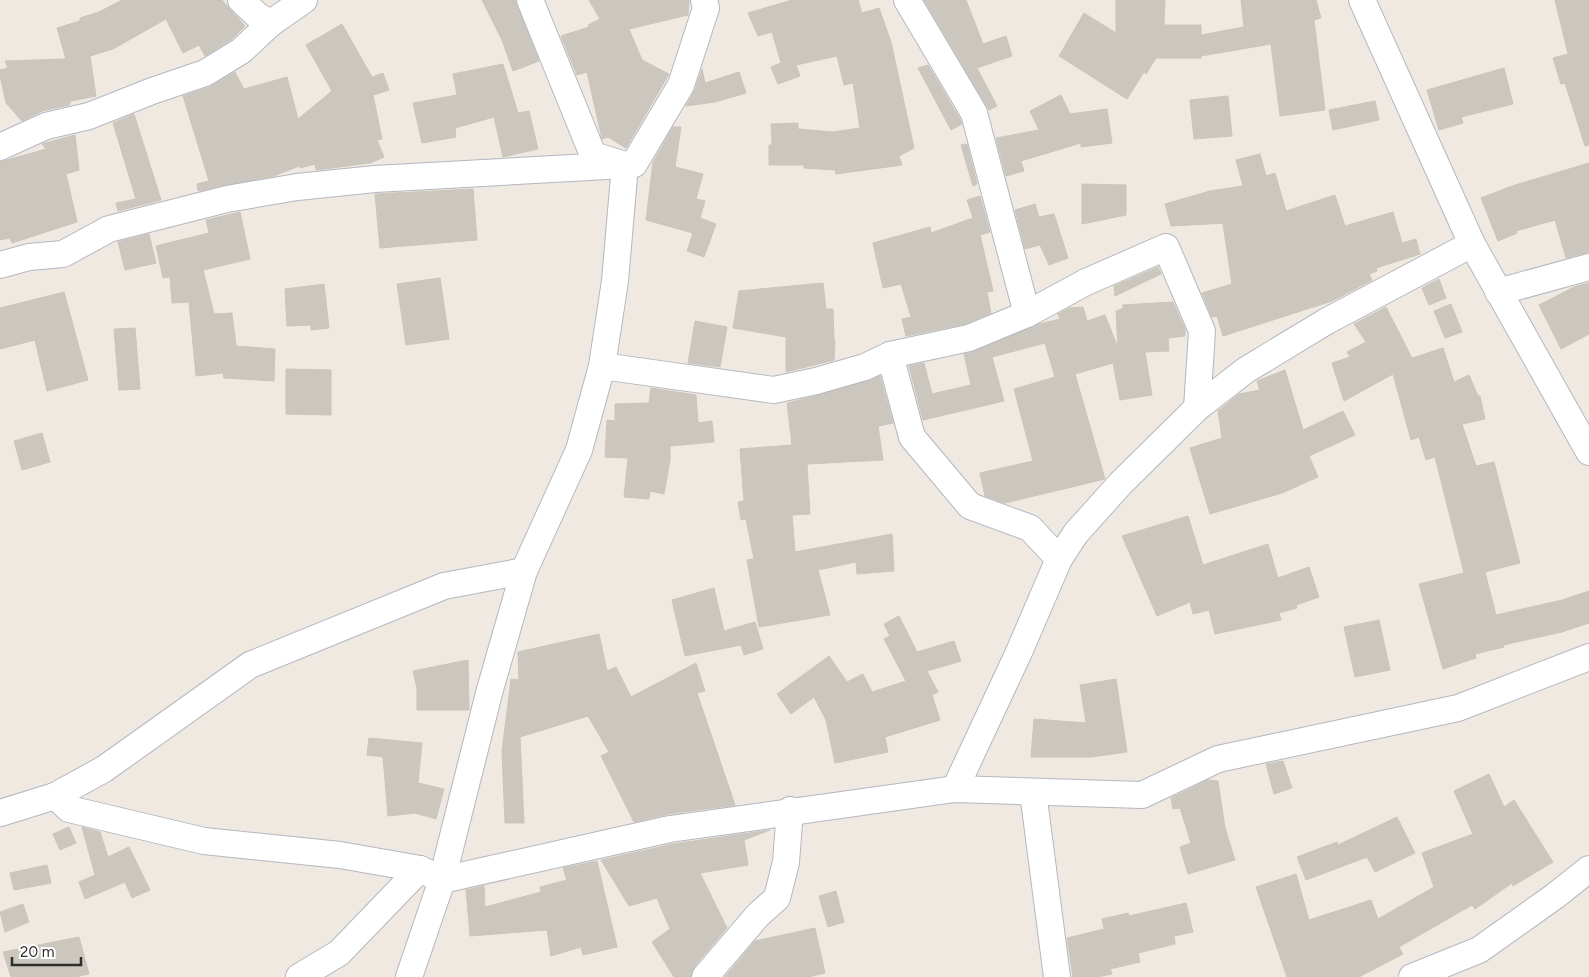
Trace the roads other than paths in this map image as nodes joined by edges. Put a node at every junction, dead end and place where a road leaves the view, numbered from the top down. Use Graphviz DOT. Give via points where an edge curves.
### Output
graph roads {
  1 [pos="241,0"];
  2 [pos="304,0"];
  3 [pos="530,0"];
  4 [pos="704,0"];
  5 [pos="907,0"];
  6 [pos="1362,0"];
  7 [pos="271,23"];
  8 [pos="0,147"];
  9 [pos="625,165"];
  10 [pos="1472,244"];
  11 [pos="0,266"];
  12 [pos="1589,267"];
  13 [pos="1498,292"];
  14 [pos="1027,314"];
  15 [pos="890,355"];
  16 [pos="602,366"];
  17 [pos="1197,408"];
  18 [pos="1589,452"];
  19 [pos="1059,559"];
  20 [pos="524,571"];
  21 [pos="1589,657"];
  22 [pos="954,789"];
  23 [pos="1033,792"];
  24 [pos="55,796"];
  25 [pos="790,810"];
  26 [pos="0,813"];
  27 [pos="1589,868"];
  28 [pos="431,874"];
  29 [pos="299,977"];
  30 [pos="409,977"];
  31 [pos="705,977"];
  32 [pos="1057,977"];
  33 [pos="1412,977"];
  1 -- 7 [label="street"];
  2 -- 7 [label="street"];
  3 -- 9 [label="street" via="593,155"];
  4 -- 9 [label="street" via="706,8 681,85 634,164"];
  5 -- 14 [label="street" via="974,113"];
  6 -- 10 [label="street"];
  7 -- 8 [label="street" via="241,51 205,73 89,116 46,126"];
  9 -- 11 [label="street" via="375,179 297,187 227,199 109,229 63,254 29,257"];
  9 -- 16 [label="street" via="615,281"];
  10 -- 13 [label="street"];
  10 -- 17 [label="street" via="1327,321 1246,370"];
  12 -- 13 [label="street"];
  13 -- 18 [label="street"];
  14 -- 15 [label="street" via="969,338"];
  14 -- 17 [label="street" via="1086,282 1166,247 1202,331"];
  15 -- 16 [label="street" via="865,367 774,390"];
  15 -- 19 [label="street" via="912,437 970,506 1030,528"];
  16 -- 20 [label="street" via="579,450"];
  17 -- 19 [label="street" via="1121,482 1076,533"];
  19 -- 22 [label="street"];
  20 -- 24 [label="street" via="444,586 250,665 104,769"];
  20 -- 28 [label="street"];
  21 -- 23 [label="street" via="1458,708 1218,758 1142,795"];
  22 -- 23 [label="street"];
  22 -- 25 [label="street"];
  23 -- 32 [label="street"];
  24 -- 26 [label="street"];
  24 -- 28 [label="street" via="69,809 204,841 340,855"];
  25 -- 28 [label="street"];
  25 -- 31 [label="street" via="786,862 777,898 758,915"];
  27 -- 33 [label="street" via="1479,950"];
  28 -- 29 [label="street" via="339,952"];
  28 -- 30 [label="street"];
}
